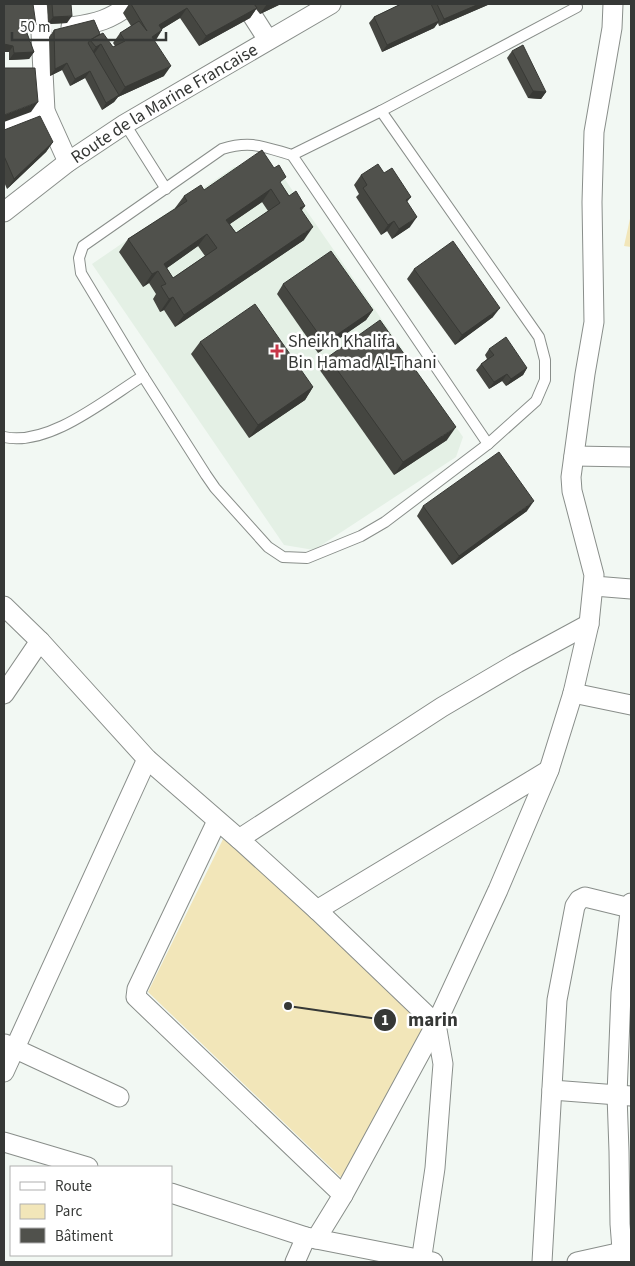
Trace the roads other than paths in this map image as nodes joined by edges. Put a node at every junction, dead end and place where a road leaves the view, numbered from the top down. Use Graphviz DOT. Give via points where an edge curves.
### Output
graph roads {
  1 [pos="37,4"];
  2 [pos="131,4"];
  3 [pos="246,4"];
  4 [pos="330,4"];
  5 [pos="613,4"];
  6 [pos="577,8"];
  7 [pos="41,33"];
  8 [pos="268,40"];
  9 [pos="45,111"];
  10 [pos="381,112"];
  11 [pos="125,124"];
  12 [pos="4,128"];
  13 [pos="292,155"];
  14 [pos="68,162"];
  15 [pos="166,189"];
  16 [pos="4,212"];
  17 [pos="143,376"];
  18 [pos="4,437"];
  19 [pos="488,444"];
  20 [pos="574,456"];
  21 [pos="631,457"];
  22 [pos="594,586"];
  23 [pos="631,589"];
  24 [pos="4,606"];
  25 [pos="589,624"];
  26 [pos="40,640"];
  27 [pos="573,693"];
  28 [pos="4,694"];
  29 [pos="631,706"];
  30 [pos="147,759"];
  31 [pos="549,770"];
  32 [pos="217,821"];
  33 [pos="239,838"];
  34 [pos="631,906"];
  35 [pos="317,910"];
  36 [pos="626,993"];
  37 [pos="436,1024"];
  38 [pos="9,1046"];
  39 [pos="4,1072"];
  40 [pos="552,1090"];
  41 [pos="624,1095"];
  42 [pos="119,1097"];
  43 [pos="4,1142"];
  44 [pos="85,1166"];
  45 [pos="172,1194"];
  46 [pos="342,1195"];
  47 [pos="626,1224"];
  48 [pos="311,1238"];
  49 [pos="623,1257"];
  50 [pos="295,1262"];
  51 [pos="426,1262"];
  52 [pos="542,1262"];
  53 [pos="577,1262"];
  1 -- 7 [label="street"];
  2 -- 7 [label="street" via="99,23"];
  3 -- 8 [label="street"];
  4 -- 8 [label="street, Route de la Marine Francaise"];
  5 -- 20 [label="street" via="612,28 594,132 594,322"];
  6 -- 10 [label="lane"];
  7 -- 9 [label="street"];
  8 -- 11 [label="street, Route de la Marine Francaise"];
  9 -- 12 [label="street"];
  9 -- 14 [label="street"];
  10 -- 13 [label="lane"];
  10 -- 19 [label="lane" via="539,338 545,360 545,380 536,401"];
  11 -- 14 [label="street, Route de la Marine Francaise"];
  11 -- 15 [label="lane"];
  13 -- 15 [label="lane" via="252,144 237,144 222,149"];
  13 -- 19 [label="lane"];
  14 -- 16 [label="street, Route de la Marine Francaise"];
  15 -- 17 [label="lane" via="83,246 79,258 81,273"];
  17 -- 18 [label="lane" via="68,424 46,434"];
  17 -- 19 [label="lane" via="215,488 268,547 283,557 307,558 361,536 385,522"];
  20 -- 21 [label="street"];
  20 -- 22 [label="street" via="572,491"];
  22 -- 23 [label="street"];
  22 -- 25 [label="street"];
  24 -- 26 [label="street"];
  25 -- 27 [label="street"];
  25 -- 33 [label="street" via="442,707"];
  26 -- 28 [label="street"];
  26 -- 30 [label="street"];
  27 -- 29 [label="street"];
  27 -- 31 [label="street"];
  30 -- 32 [label="street"];
  30 -- 38 [label="street"];
  31 -- 35 [label="street"];
  31 -- 37 [label="street"];
  32 -- 33 [label="street"];
  32 -- 46 [label="street" via="136,996"];
  33 -- 35 [label="street"];
  34 -- 36 [label="street"];
  34 -- 40 [label="street" via="585,897 575,906 556,1000"];
  35 -- 37 [label="street"];
  36 -- 41 [label="street"];
  37 -- 46 [label="street"];
  37 -- 51 [label="street" via="443,1064"];
  38 -- 39 [label="street"];
  38 -- 42 [label="street"];
  40 -- 41 [label="street"];
  40 -- 52 [label="street"];
  41 -- 47 [label="street"];
  43 -- 44 [label="street"];
  45 -- 48 [label="street"];
  46 -- 48 [label="street"];
  47 -- 49 [label="street"];
  48 -- 50 [label="street"];
  48 -- 51 [label="street"];
  49 -- 53 [label="street"];
}
